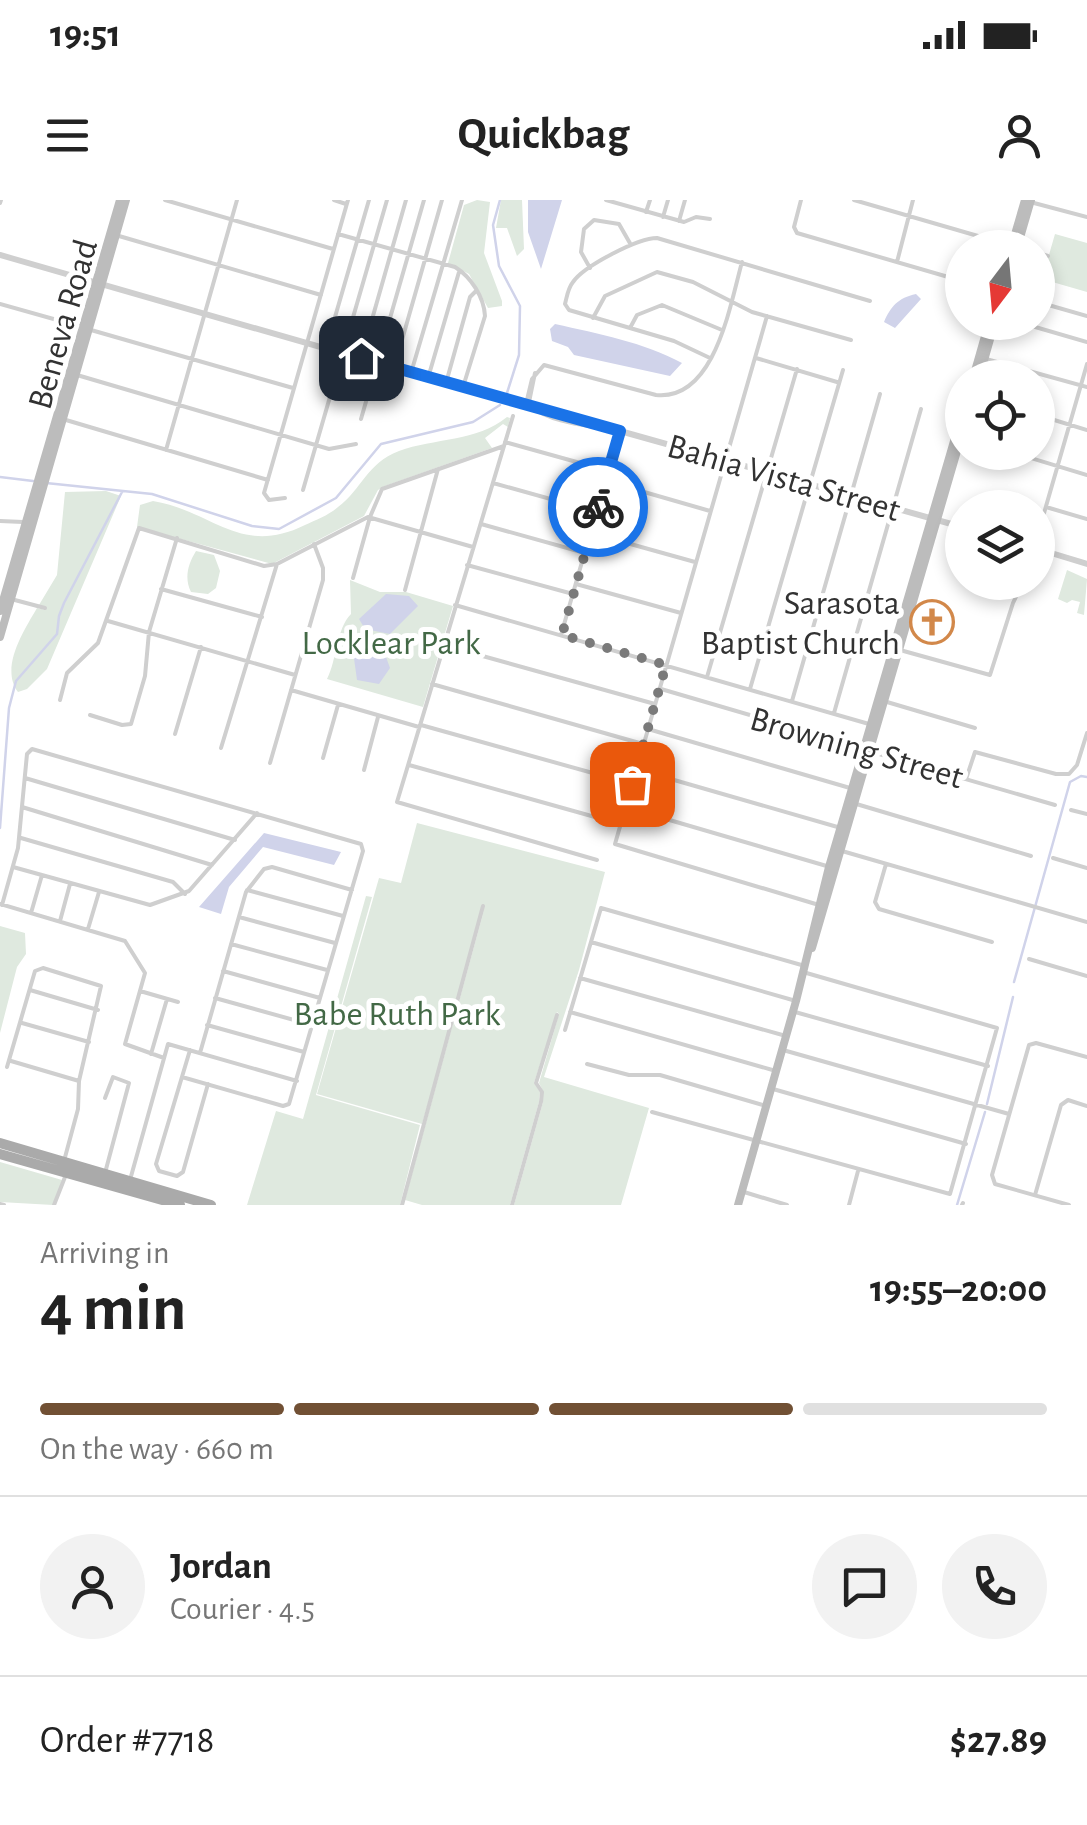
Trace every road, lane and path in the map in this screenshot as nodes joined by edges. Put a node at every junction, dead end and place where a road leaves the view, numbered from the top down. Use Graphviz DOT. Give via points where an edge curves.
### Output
graph roads {
  1 [pos="123,200"];
  2 [pos="165,200"];
  3 [pos="237,200"];
  4 [pos="334,200"];
  5 [pos="369,200"];
  6 [pos="387,200"];
  7 [pos="406,200"];
  8 [pos="424,200"];
  9 [pos="442,200"];
  10 [pos="462,200"];
  11 [pos="606,200"];
  12 [pos="632,200"];
  13 [pos="650,200"];
  14 [pos="668,200"];
  15 [pos="685,200"];
  16 [pos="801,200"];
  17 [pos="854,200"];
  18 [pos="913,200"];
  19 [pos="1028,200"];
  20 [pos="614,201"];
  21 [pos="347,202"];
  22 [pos="630,207"];
  23 [pos="646,212"];
  24 [pos="663,216"];
  25 [pos="909,216"];
  26 [pos="1087,218"];
  27 [pos="710,219"];
  28 [pos="231,220"];
  29 [pos="679,221"];
  30 [pos="957,230"];
  31 [pos="1020,230"];
  32 [pos="338,234"];
  33 [pos="116,235"];
  34 [pos="357,240"];
  35 [pos="374,244"];
  36 [pos="632,245"];
  37 [pos="333,249"];
  38 [pos="392,249"];
  39 [pos="409,254"];
  40 [pos="0,255"];
  41 [pos="426,259"];
  42 [pos="742,262"];
  43 [pos="897,262"];
  44 [pos="443,264"];
  45 [pos="218,265"];
  46 [pos="590,268"];
  47 [pos="460,270"];
  48 [pos="945,276"];
  49 [pos="98,283"];
  50 [pos="476,290"];
  51 [pos="320,295"];
  52 [pos="732,300"];
  53 [pos="870,301"];
  54 [pos="0,304"];
  55 [pos="1055,307"];
  56 [pos="204,313"];
  57 [pos="767,316"];
  58 [pos="1087,316"];
  59 [pos="593,318"];
  60 [pos="86,328"];
  61 [pos="630,328"];
  62 [pos="722,330"];
  63 [pos="1055,333"];
  64 [pos="850,340"];
  65 [pos="987,340"];
  66 [pos="306,342"];
  67 [pos="1087,342"];
  68 [pos="326,348"];
  69 [pos="343,353"];
  70 [pos="361,358"];
  71 [pos="710,358"];
  72 [pos="755,358"];
  73 [pos="982,358"];
  74 [pos="191,359"];
  75 [pos="377,363"];
  76 [pos="1087,364"];
  77 [pos="394,368"];
  78 [pos="797,370"];
  79 [pos="843,370"];
  80 [pos="73,373"];
  81 [pos="411,373"];
  82 [pos="428,378"];
  83 [pos="837,382"];
  84 [pos="446,383"];
  85 [pos="1084,386"];
  86 [pos="293,388"];
  87 [pos="463,388"];
  88 [pos="880,394"];
  89 [pos="178,404"];
  90 [pos="529,406"];
  91 [pos="921,410"];
  92 [pos="512,416"];
  93 [pos="63,419"];
  94 [pos="360,419"];
  95 [pos="1055,420"];
  96 [pos="1070,425"];
  97 [pos="1087,430"];
  98 [pos="620,431"];
  99 [pos="281,434"];
  100 [pos="356,444"];
  101 [pos="504,444"];
  102 [pos="318,446"];
  103 [pos="166,450"];
  104 [pos="725,460"];
  105 [pos="1055,465"];
  106 [pos="1058,466"];
  107 [pos="438,468"];
  108 [pos="46,469"];
  109 [pos="950,470"];
  110 [pos="609,471"];
  111 [pos="767,472"];
  112 [pos="1087,474"];
  113 [pos="268,480"];
  114 [pos="606,482"];
  115 [pos="493,483"];
  116 [pos="809,484"];
  117 [pos="303,490"];
  118 [pos="1051,490"];
  119 [pos="851,496"];
  120 [pos="285,498"];
  121 [pos="893,507"];
  122 [pos="1055,510"];
  123 [pos="710,511"];
  124 [pos="597,512"];
  125 [pos="370,517"];
  126 [pos="934,519"];
  127 [pos="1087,519"];
  128 [pos="0,522"];
  129 [pos="945,522"];
  130 [pos="29,523"];
  131 [pos="481,524"];
  132 [pos="422,532"];
  133 [pos="591,533"];
  134 [pos="176,538"];
  135 [pos="314,544"];
  136 [pos="473,547"];
  137 [pos="585,553"];
  138 [pos="1055,554"];
  139 [pos="695,562"];
  140 [pos="277,564"];
  141 [pos="1087,564"];
  142 [pos="467,565"];
  143 [pos="353,578"];
  144 [pos="576,584"];
  145 [pos="162,589"];
  146 [pos="405,590"];
  147 [pos="573,594"];
  148 [pos="8,598"];
  149 [pos="1016,600"];
  150 [pos="455,605"];
  151 [pos="45,608"];
  152 [pos="0,611"];
  153 [pos="681,613"];
  154 [pos="262,617"];
  155 [pos="106,620"];
  156 [pos="149,632"];
  157 [pos="562,635"];
  158 [pos="0,637"];
  159 [pos="442,644"];
  160 [pos="201,648"];
  161 [pos="898,649"];
  162 [pos="248,661"];
  163 [pos="666,665"];
  164 [pos="295,675"];
  165 [pos="708,677"];
  166 [pos="432,684"];
  167 [pos="659,689"];
  168 [pos="750,689"];
  169 [pos="291,690"];
  170 [pos="60,700"];
  171 [pos="792,701"];
  172 [pos="886,702"];
  173 [pos="338,704"];
  174 [pos="655,704"];
  175 [pos="834,713"];
  176 [pos="90,715"];
  177 [pos="378,716"];
  178 [pos="874,725"];
  179 [pos="420,726"];
  180 [pos="976,728"];
  181 [pos="648,729"];
  182 [pos="1087,733"];
  183 [pos="175,734"];
  184 [pos="643,744"];
  185 [pos="222,748"];
  186 [pos="869,750"];
  187 [pos="1084,753"];
  188 [pos="322,758"];
  189 [pos="270,763"];
  190 [pos="408,765"];
  191 [pos="636,769"];
  192 [pos="364,770"];
  193 [pos="25,778"];
  194 [pos="966,779"];
  195 [pos="632,784"];
  196 [pos="855,789"];
  197 [pos="853,804"];
  198 [pos="1055,805"];
  199 [pos="22,807"];
  200 [pos="625,807"];
  201 [pos="1070,810"];
  202 [pos="257,813"];
  203 [pos="1087,814"];
  204 [pos="620,824"];
  205 [pos="841,828"];
  206 [pos="19,838"];
  207 [pos="235,840"];
  208 [pos="838,850"];
  209 [pos="1030,856"];
  210 [pos="1053,858"];
  211 [pos="597,860"];
  212 [pos="212,864"];
  213 [pos="886,864"];
  214 [pos="13,867"];
  215 [pos="832,868"];
  216 [pos="1087,868"];
  217 [pos="42,875"];
  218 [pos="70,884"];
  219 [pos="247,890"];
  220 [pos="352,890"];
  221 [pos="99,892"];
  222 [pos="185,894"];
  223 [pos="1,904"];
  224 [pos="819,905"];
  225 [pos="483,906"];
  226 [pos="31,913"];
  227 [pos="343,916"];
  228 [pos="239,917"];
  229 [pos="60,922"];
  230 [pos="1087,922"];
  231 [pos="88,930"];
  232 [pos="591,942"];
  233 [pos="992,942"];
  234 [pos="231,944"];
  235 [pos="335,944"];
  236 [pos="1028,959"];
  237 [pos="804,969"];
  238 [pos="328,970"];
  239 [pos="223,971"];
  240 [pos="1087,976"];
  241 [pos="580,978"];
  242 [pos="28,990"];
  243 [pos="140,991"];
  244 [pos="216,998"];
  245 [pos="320,998"];
  246 [pos="167,999"];
  247 [pos="178,1002"];
  248 [pos="794,1006"];
  249 [pos="98,1010"];
  250 [pos="570,1012"];
  251 [pos="557,1015"];
  252 [pos="20,1022"];
  253 [pos="208,1025"];
  254 [pos="312,1025"];
  255 [pos="565,1030"];
  256 [pos="786,1036"];
  257 [pos="89,1042"];
  258 [pos="190,1050"];
  259 [pos="782,1050"];
  260 [pos="200,1052"];
  261 [pos="304,1052"];
  262 [pos="151,1054"];
  263 [pos="1087,1057"];
  264 [pos="164,1058"];
  265 [pos="588,1064"];
  266 [pos="988,1066"];
  267 [pos="776,1071"];
  268 [pos="182,1076"];
  269 [pos="78,1080"];
  270 [pos="297,1080"];
  271 [pos="208,1084"];
  272 [pos="771,1088"];
  273 [pos="105,1098"];
  274 [pos="977,1105"];
  275 [pos="766,1106"];
  276 [pos="1087,1106"];
  277 [pos="652,1112"];
  278 [pos="1009,1114"];
  279 [pos="756,1142"];
  280 [pos="966,1144"];
  281 [pos="0,1146"];
  282 [pos="65,1167"];
  283 [pos="859,1170"];
  284 [pos="105,1174"];
  285 [pos="130,1180"];
  286 [pos="741,1192"];
  287 [pos="1035,1195"];
  288 [pos="402,1203"];
  289 [pos="54,1205"];
  290 [pos="180,1205"];
  291 [pos="211,1205"];
  292 [pos="415,1205"];
  293 [pos="512,1205"];
  294 [pos="738,1205"];
  295 [pos="788,1205"];
  296 [pos="849,1205"];
  297 [pos="1069,1205"];
  1 -- 33 [label="main road, Beneva Road"];
  1 -- 49 [label="main road, Beneva Road"];
  2 -- 28 [label="street"];
  3 -- 28 [label="street"];
  4 -- 21 [label="street"];
  5 -- 34 [label="street"];
  6 -- 35 [label="street"];
  7 -- 38 [label="street"];
  8 -- 39 [label="street"];
  9 -- 41 [label="street"];
  10 -- 44 [label="street"];
  11 -- 20 [label="street"];
  12 -- 22 [label="street"];
  13 -- 23 [label="street"];
  14 -- 24 [label="street"];
  15 -- 29 [label="street"];
  16 -- 43 [label="street" via="798,233"];
  17 -- 25 [label="street"];
  18 -- 25 [label="street"];
  19 -- 26 [label="street"];
  19 -- 31 [label="main road"];
  20 -- 22 [label="street"];
  21 -- 32 [label="street"];
  22 -- 23 [label="street"];
  23 -- 24 [label="street"];
  24 -- 29 [label="street"];
  25 -- 30 [label="street"];
  25 -- 43 [label="street"];
  27 -- 29 [label="street"];
  28 -- 37 [label="street"];
  28 -- 45 [label="street"];
  32 -- 34 [label="street"];
  32 -- 37 [label="street"];
  33 -- 45 [label="street"];
  33 -- 49 [label="main road, Beneva Road"];
  34 -- 35 [label="street"];
  34 -- 68 [label="street"];
  35 -- 38 [label="street"];
  35 -- 69 [label="street"];
  36 -- 42 [label="street" via="660,238"];
  36 -- 46 [label="street"];
  36 -- 46 [label="street" via="619,224 594,220 584,229 581,250"];
  37 -- 51 [label="street"];
  38 -- 39 [label="street"];
  38 -- 70 [label="street"];
  39 -- 41 [label="street"];
  39 -- 75 [label="street"];
  40 -- 49 [label="street, Bahia Vista Street"];
  41 -- 44 [label="street"];
  41 -- 77 [label="street"];
  42 -- 52 [label="street"];
  42 -- 53 [label="street"];
  43 -- 48 [label="street"];
  44 -- 47 [label="street"];
  44 -- 81 [label="street"];
  45 -- 51 [label="street"];
  45 -- 56 [label="street"];
  46 -- 59 [label="street" via="572,284 566,308"];
  47 -- 50 [label="street"];
  47 -- 82 [label="street"];
  49 -- 56 [label="street, Bahia Vista Street"];
  49 -- 60 [label="main road, Beneva Road"];
  50 -- 84 [label="street"];
  50 -- 87 [label="street" via="484,320"];
  51 -- 66 [label="street"];
  52 -- 57 [label="street"];
  52 -- 59 [label="street" via="653,272 605,296"];
  52 -- 62 [label="street"];
  54 -- 60 [label="street"];
  55 -- 58 [label="street"];
  56 -- 66 [label="street, Bahia Vista Street"];
  56 -- 74 [label="street"];
  57 -- 64 [label="street"];
  57 -- 72 [label="street"];
  59 -- 61 [label="street"];
  60 -- 74 [label="street"];
  60 -- 80 [label="main road, Beneva Road"];
  61 -- 62 [label="street" via="637,315 662,305"];
  61 -- 71 [label="street"];
  62 -- 71 [label="street"];
  63 -- 67 [label="street"];
  65 -- 73 [label="main road"];
  66 -- 68 [label="street, Bahia Vista Street"];
  66 -- 86 [label="street"];
  68 -- 69 [label="street, Bahia Vista Street"];
  69 -- 70 [label="street, Bahia Vista Street"];
  69 -- 102 [label="street"];
  70 -- 75 [label="street, Bahia Vista Street"];
  71 -- 90 [label="street" via="693,386 668,396 542,366"];
  72 -- 78 [label="street"];
  72 -- 104 [label="street"];
  73 -- 85 [label="street"];
  74 -- 86 [label="street"];
  74 -- 89 [label="street"];
  75 -- 77 [label="street, Bahia Vista Street"];
  75 -- 94 [label="street"];
  76 -- 85 [label="street"];
  77 -- 81 [label="street, Bahia Vista Street"];
  78 -- 83 [label="street"];
  78 -- 111 [label="street"];
  79 -- 83 [label="street"];
  80 -- 89 [label="street"];
  80 -- 93 [label="main road, Beneva Road"];
  80 -- 108 [label="main road, Beneva Road"];
  81 -- 82 [label="street, Bahia Vista Street"];
  82 -- 84 [label="street, Bahia Vista Street"];
  83 -- 116 [label="street"];
  84 -- 87 [label="street, Bahia Vista Street"];
  85 -- 96 [label="street"];
  86 -- 99 [label="street"];
  87 -- 90 [label="street, Bahia Vista Street"];
  88 -- 119 [label="street"];
  89 -- 99 [label="street"];
  89 -- 103 [label="street"];
  90 -- 98 [label="street, Bahia Vista Street"];
  91 -- 121 [label="street"];
  92 -- 101 [label="street"];
  93 -- 103 [label="street"];
  93 -- 108 [label="main road, Beneva Road"];
  95 -- 96 [label="street"];
  96 -- 97 [label="street"];
  96 -- 106 [label="street"];
  98 -- 104 [label="street, Bahia Vista Street"];
  98 -- 110 [label="street"];
  99 -- 102 [label="street"];
  99 -- 113 [label="street"];
  100 -- 102 [label="street"];
  101 -- 107 [label="street"];
  101 -- 110 [label="street"];
  101 -- 115 [label="street"];
  102 -- 117 [label="street"];
  103 -- 113 [label="street"];
  104 -- 111 [label="street, Bahia Vista Street"];
  104 -- 123 [label="street"];
  105 -- 106 [label="street"];
  106 -- 112 [label="street"];
  106 -- 118 [label="street"];
  107 -- 125 [label="street" via="384,488"];
  107 -- 132 [label="street"];
  108 -- 130 [label="main road, Beneva Road"];
  109 -- 126 [label="main road"];
  110 -- 114 [label="street"];
  111 -- 116 [label="street, Bahia Vista Street"];
  111 -- 165 [label="street"];
  113 -- 120 [label="street" via="265,498"];
  114 -- 123 [label="street"];
  114 -- 124 [label="street"];
  115 -- 124 [label="street"];
  115 -- 131 [label="street"];
  116 -- 119 [label="street, Bahia Vista Street"];
  116 -- 168 [label="street"];
  119 -- 121 [label="street, Bahia Vista Street"];
  119 -- 171 [label="street"];
  121 -- 126 [label="street, Bahia Vista Street"];
  121 -- 175 [label="street"];
  122 -- 127 [label="street"];
  123 -- 139 [label="street"];
  124 -- 133 [label="street"];
  125 -- 132 [label="street"];
  125 -- 135 [label="street"];
  125 -- 143 [label="street"];
  126 -- 129 [label="street, Bahia Vista Street"];
  126 -- 161 [label="main road"];
  128 -- 130 [label="street"];
  130 -- 148 [label="main road, Beneva Road"];
  131 -- 136 [label="street"];
  131 -- 137 [label="street"];
  132 -- 136 [label="street"];
  132 -- 146 [label="street"];
  133 -- 137 [label="street"];
  133 -- 139 [label="street"];
  134 -- 140 [label="street" via="258,565"];
  134 -- 145 [label="street"];
  134 -- 155 [label="street" via="139,528"];
  135 -- 140 [label="street"];
  135 -- 164 [label="street" via="324,577"];
  136 -- 142 [label="street"];
  137 -- 144 [label="street"];
  138 -- 141 [label="street"];
  139 -- 153 [label="street"];
  140 -- 154 [label="street"];
  142 -- 147 [label="street"];
  142 -- 150 [label="street"];
  144 -- 147 [label="street"];
  144 -- 153 [label="street"];
  145 -- 154 [label="street"];
  145 -- 156 [label="street"];
  147 -- 157 [label="street"];
  148 -- 151 [label="street"];
  148 -- 152 [label="main road, Beneva Road"];
  148 -- 158 [label="main road, Beneva Road"];
  149 -- 161 [label="street" via="990,674"];
  150 -- 157 [label="street"];
  150 -- 159 [label="street"];
  153 -- 163 [label="street"];
  154 -- 162 [label="street"];
  155 -- 156 [label="street"];
  155 -- 170 [label="street" via="95,648 68,673"];
  156 -- 160 [label="street"];
  156 -- 176 [label="street" via="132,722 125,726"];
  157 -- 163 [label="street"];
  159 -- 166 [label="street"];
  159 -- 174 [label="street"];
  160 -- 162 [label="street"];
  160 -- 183 [label="street"];
  161 -- 172 [label="main road"];
  161 -- 178 [label="main road"];
  162 -- 164 [label="street"];
  162 -- 185 [label="street"];
  163 -- 165 [label="street"];
  163 -- 167 [label="street"];
  164 -- 169 [label="street"];
  165 -- 168 [label="street"];
  166 -- 179 [label="street"];
  166 -- 184 [label="street"];
  167 -- 174 [label="street"];
  167 -- 186 [label="street, Browning Street"];
  168 -- 171 [label="street"];
  169 -- 173 [label="street"];
  169 -- 189 [label="street"];
  171 -- 175 [label="street"];
  172 -- 180 [label="street"];
  172 -- 186 [label="main road"];
  173 -- 177 [label="street"];
  173 -- 188 [label="street"];
  174 -- 181 [label="street"];
  175 -- 178 [label="street"];
  177 -- 179 [label="street"];
  177 -- 192 [label="street"];
  178 -- 186 [label="main road"];
  179 -- 190 [label="street"];
  179 -- 195 [label="street"];
  181 -- 184 [label="street"];
  181 -- 196 [label="street"];
  182 -- 187 [label="street"];
  184 -- 191 [label="street"];
  186 -- 194 [label="street, Browning Street"];
  186 -- 196 [label="main road"];
  186 -- 197 [label="main road"];
  187 -- 194 [label="street" via="1074,771 1060,776 974,752"];
  190 -- 204 [label="street"];
  190 -- 211 [label="street" via="397,802"];
  191 -- 195 [label="street"];
  191 -- 205 [label="street"];
  193 -- 199 [label="street"];
  193 -- 202 [label="street" via="30,750 36,749"];
  193 -- 207 [label="street"];
  194 -- 198 [label="street, Browning Street"];
  195 -- 200 [label="street"];
  196 -- 197 [label="main road"];
  197 -- 205 [label="main road"];
  197 -- 208 [label="main road"];
  197 -- 209 [label="street"];
  199 -- 206 [label="street"];
  199 -- 212 [label="street"];
  200 -- 204 [label="street"];
  200 -- 215 [label="street"];
  201 -- 203 [label="street"];
  202 -- 207 [label="street"];
  202 -- 220 [label="street" via="362,845"];
  204 -- 224 [label="street" via="618,846"];
  205 -- 208 [label="main road"];
  206 -- 214 [label="street"];
  206 -- 222 [label="street" via="175,882"];
  207 -- 212 [label="street"];
  208 -- 213 [label="street"];
  208 -- 215 [label="main road"];
  210 -- 216 [label="street"];
  212 -- 222 [label="street"];
  213 -- 230 [label="street"];
  213 -- 233 [label="street" via="878,908"];
  214 -- 217 [label="street"];
  214 -- 223 [label="street"];
  215 -- 224 [label="main road"];
  215 -- 237 [label="main road"];
  217 -- 218 [label="street"];
  217 -- 226 [label="street"];
  218 -- 221 [label="street"];
  218 -- 229 [label="street"];
  219 -- 220 [label="street" via="268,868"];
  219 -- 227 [label="street"];
  219 -- 228 [label="street"];
  220 -- 227 [label="street"];
  221 -- 222 [label="street" via="146,905"];
  221 -- 231 [label="street"];
  223 -- 226 [label="street"];
  224 -- 237 [label="main road"];
  225 -- 288 [label="street"];
  226 -- 229 [label="street"];
  227 -- 235 [label="street"];
  228 -- 234 [label="street"];
  228 -- 235 [label="street"];
  229 -- 231 [label="street"];
  231 -- 243 [label="street" via="127,942 144,971"];
  232 -- 237 [label="street" via="602,908"];
  232 -- 241 [label="street"];
  232 -- 248 [label="street"];
  234 -- 238 [label="street"];
  234 -- 239 [label="street"];
  235 -- 238 [label="street"];
  236 -- 240 [label="street"];
  237 -- 248 [label="main road"];
  237 -- 266 [label="street" via="997,1028"];
  238 -- 245 [label="street"];
  239 -- 244 [label="street"];
  239 -- 245 [label="street"];
  241 -- 250 [label="street"];
  241 -- 256 [label="street"];
  242 -- 249 [label="street"];
  242 -- 249 [label="street" via="38,969 73,977 102,987"];
  242 -- 252 [label="street"];
  243 -- 246 [label="street"];
  243 -- 262 [label="street" via="126,1044"];
  244 -- 253 [label="street"];
  244 -- 254 [label="street"];
  245 -- 254 [label="street"];
  246 -- 247 [label="street"];
  246 -- 262 [label="street"];
  248 -- 256 [label="main road"];
  248 -- 266 [label="street"];
  249 -- 257 [label="street"];
  250 -- 255 [label="street"];
  250 -- 267 [label="street"];
  251 -- 293 [label="street"];
  252 -- 257 [label="street"];
  252 -- 269 [label="street" via="8,1064"];
  253 -- 260 [label="street"];
  253 -- 261 [label="street"];
  254 -- 261 [label="street"];
  256 -- 259 [label="main road"];
  257 -- 269 [label="street"];
  258 -- 260 [label="street"];
  258 -- 264 [label="street" via="168,1044"];
  258 -- 268 [label="street"];
  259 -- 267 [label="main road"];
  259 -- 274 [label="street"];
  260 -- 270 [label="street"];
  261 -- 270 [label="street"];
  262 -- 264 [label="street"];
  263 -- 278 [label="street" via="1031,1044"];
  264 -- 285 [label="street"];
  265 -- 275 [label="street" via="660,1075"];
  266 -- 274 [label="street"];
  267 -- 272 [label="main road"];
  268 -- 271 [label="street"];
  268 -- 271 [label="street" via="156,1163 168,1174 183,1172"];
  269 -- 282 [label="street"];
  270 -- 271 [label="street" via="288,1105"];
  272 -- 275 [label="main road"];
  272 -- 280 [label="street"];
  273 -- 284 [label="street" via="112,1077 130,1085"];
  274 -- 278 [label="street"];
  274 -- 280 [label="street"];
  275 -- 279 [label="main road"];
  276 -- 287 [label="street" via="1064,1101"];
  277 -- 279 [label="street"];
  278 -- 287 [label="street" via="992,1180"];
  279 -- 283 [label="street"];
  279 -- 286 [label="main road"];
  280 -- 283 [label="street" via="948,1194"];
  281 -- 282 [label="main road"];
  281 -- 282 [label="main road" via="17,1158"];
  282 -- 284 [label="main road"];
  282 -- 289 [label="street"];
  282 -- 290 [label="main road"];
  283 -- 296 [label="street"];
  284 -- 285 [label="main road"];
  285 -- 291 [label="main road"];
  286 -- 294 [label="main road"];
  286 -- 295 [label="street"];
  287 -- 297 [label="street"];
  288 -- 292 [label="street"];
}
